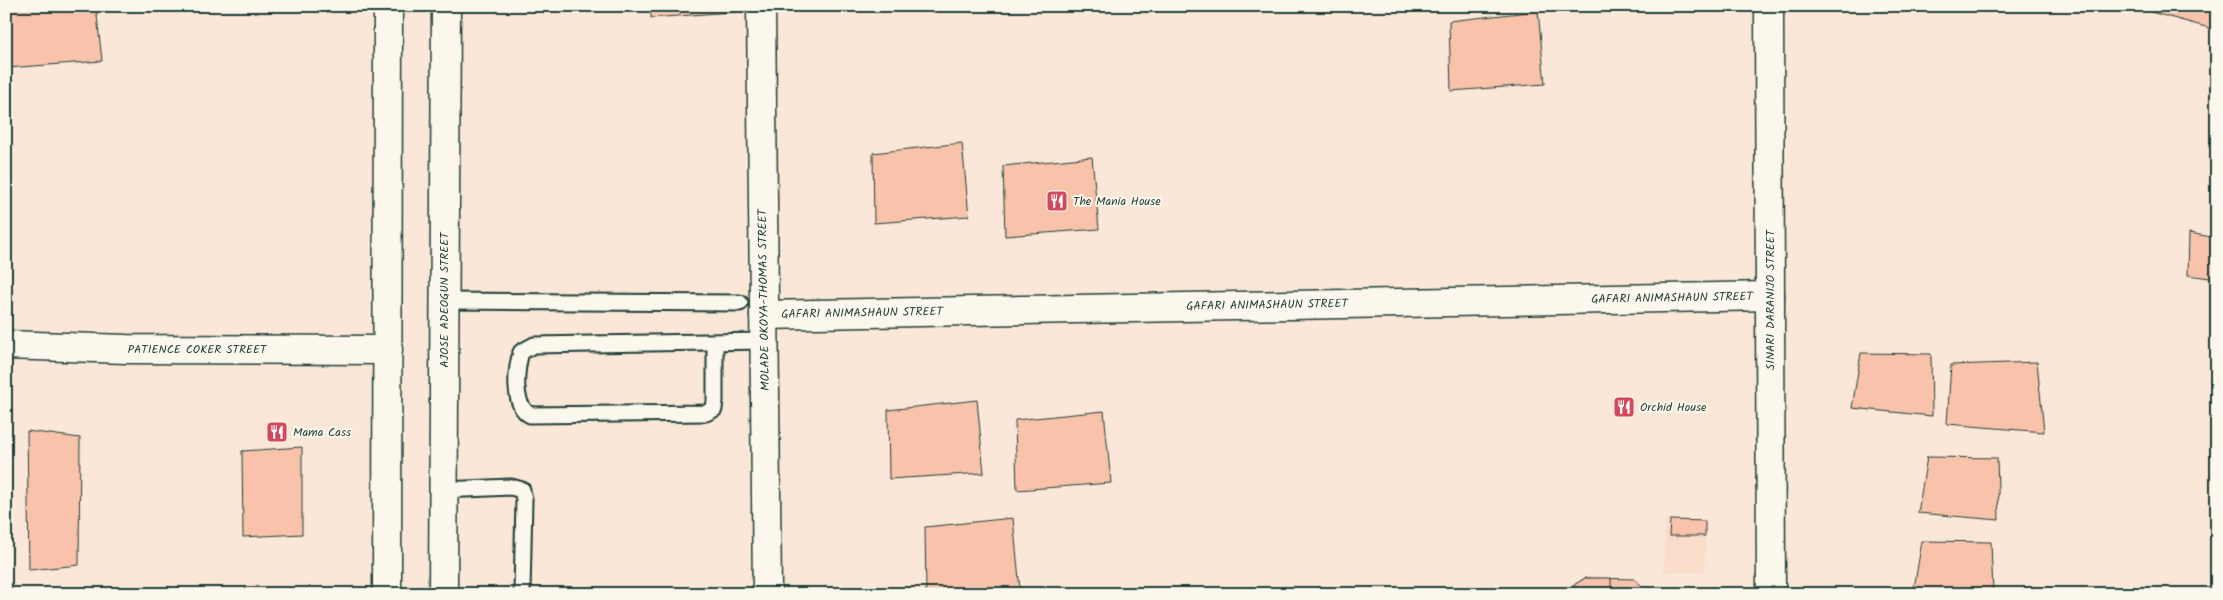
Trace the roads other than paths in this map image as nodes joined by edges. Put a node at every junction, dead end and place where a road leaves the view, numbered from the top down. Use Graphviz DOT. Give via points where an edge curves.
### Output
graph roads {
  1 [pos="388,6"];
  2 [pos="446,6"];
  3 [pos="760,6"];
  4 [pos="1769,6"];
  5 [pos="1770,296"];
  6 [pos="444,301"];
  7 [pos="756,320"];
  8 [pos="715,342"];
  9 [pos="6,346"];
  10 [pos="388,350"];
  11 [pos="443,490"];
  12 [pos="387,594"];
  13 [pos="443,594"];
  14 [pos="522,594"];
  15 [pos="767,594"];
  16 [pos="1771,594"];
  1 -- 10 [label="street"];
  2 -- 6 [label="street, AJOSE ADEOGUN STREET"];
  3 -- 7 [label="street, MOLADE OKOYA-THOMAS STREET"];
  4 -- 5 [label="street, SINARI DARANIJO STREET"];
  5 -- 7 [label="street, GAFARI ANIMASHAUN STREET"];
  5 -- 16 [label="street, SINARI DARANIJO STREET"];
  6 -- 7 [label="lane"];
  6 -- 11 [label="street, AJOSE ADEOGUN STREET"];
  7 -- 8 [label="lane"];
  7 -- 15 [label="street, MOLADE OKOYA-THOMAS STREET"];
  8 -- 8 [label="lane" via="714,409 706,413 530,415 522,411 519,403 521,352 534,345"];
  9 -- 10 [label="street, PATIENCE COKER STREET"];
  10 -- 12 [label="street"];
  11 -- 13 [label="street, AJOSE ADEOGUN STREET"];
  11 -- 14 [label="lane" via="522,490"];
}
